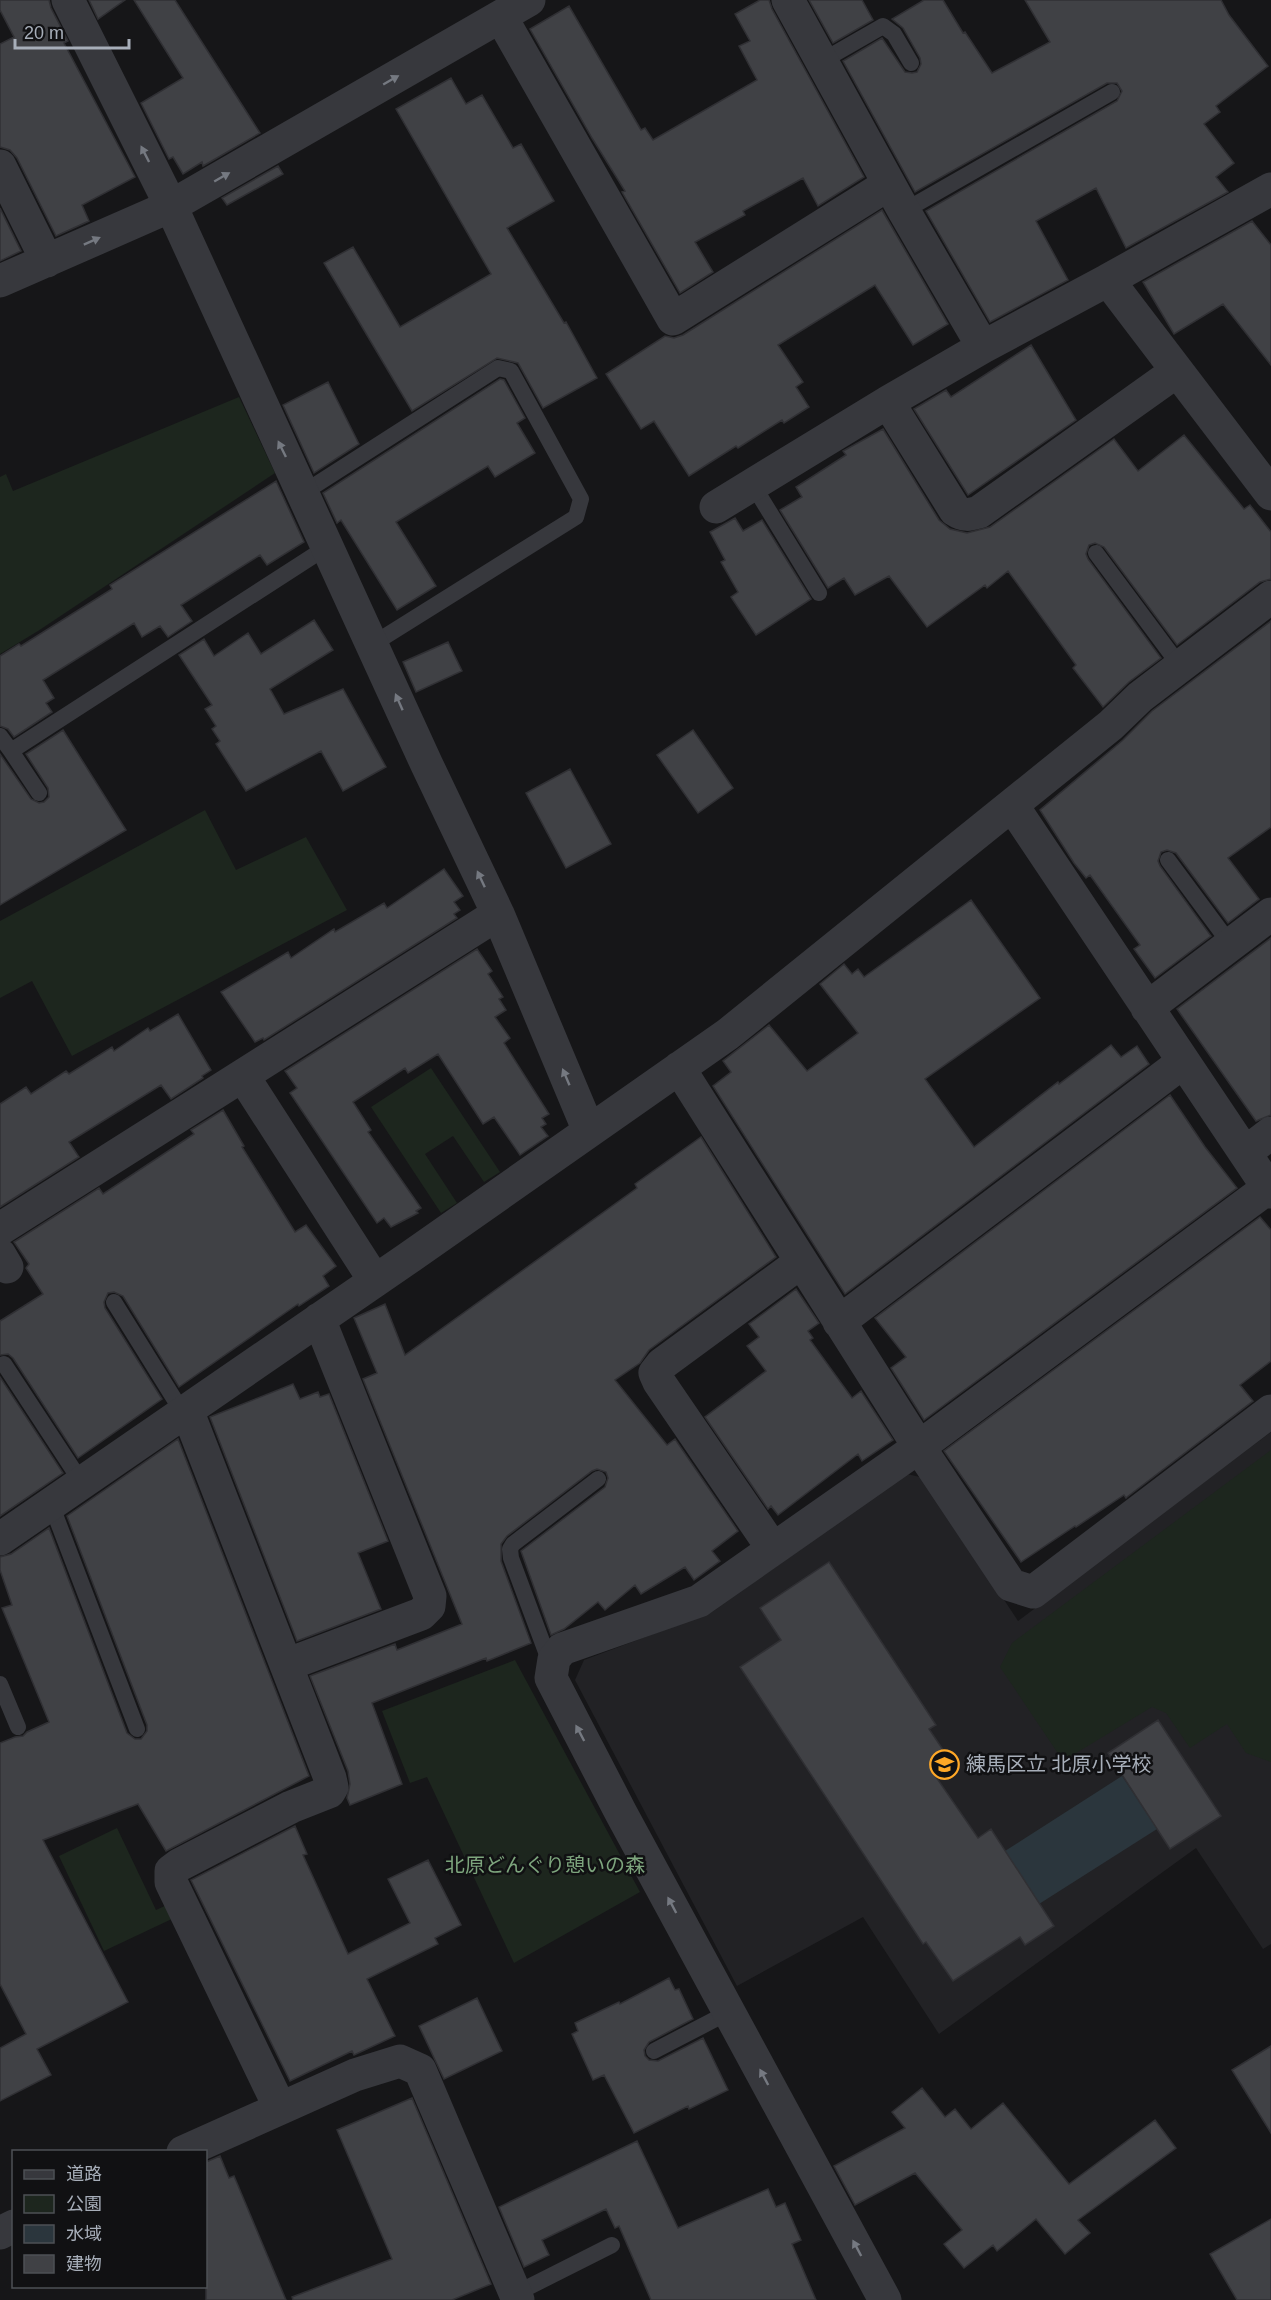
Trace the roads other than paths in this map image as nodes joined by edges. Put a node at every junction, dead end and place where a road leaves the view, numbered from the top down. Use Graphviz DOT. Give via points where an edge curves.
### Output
graph roads {
  1 [pos="68,0"];
  2 [pos="529,0"];
  3 [pos="788,0"];
  4 [pos="501,17"];
  5 [pos="822,61"];
  6 [pos="911,63"];
  7 [pos="1112,92"];
  8 [pos="0,166"];
  9 [pos="1271,189"];
  10 [pos="896,198"];
  11 [pos="171,207"];
  12 [pos="47,261"];
  13 [pos="1108,280"];
  14 [pos="0,281"];
  15 [pos="983,347"];
  16 [pos="1177,371"];
  17 [pos="888,402"];
  18 [pos="753,485"];
  19 [pos="303,493"];
  20 [pos="1271,494"];
  21 [pos="716,507"];
  22 [pos="327,547"];
  23 [pos="1096,553"];
  24 [pos="819,592"];
  25 [pos="1271,597"];
  26 [pos="373,644"];
  27 [pos="1180,666"];
  28 [pos="0,736"];
  29 [pos="11,751"];
  30 [pos="39,793"];
  31 [pos="1012,805"];
  32 [pos="1168,860"];
  33 [pos="498,914"];
  34 [pos="1271,914"];
  35 [pos="1231,945"];
  36 [pos="1148,1008"];
  37 [pos="1183,1062"];
  38 [pos="679,1068"];
  39 [pos="243,1076"];
  40 [pos="589,1131"];
  41 [pos="1271,1133"];
  42 [pos="1245,1153"];
  43 [pos="1270,1190"];
  44 [pos="0,1229"];
  45 [pos="801,1262"];
  46 [pos="375,1281"];
  47 [pos="114,1302"];
  48 [pos="319,1319"];
  49 [pos="839,1322"];
  50 [pos="4,1364"];
  51 [pos="185,1411"];
  52 [pos="1271,1411"];
  53 [pos="919,1447"];
  54 [pos="598,1479"];
  55 [pos="82,1483"];
  56 [pos="51,1504"];
  57 [pos="0,1539"];
  58 [pos="773,1549"];
  59 [pos="554,1659"];
  60 [pos="286,1665"];
  61 [pos="0,1684"];
  62 [pos="18,1726"];
  63 [pos="137,1729"];
  64 [pos="729,2012"];
  65 [pos="654,2050"];
  66 [pos="280,2108"];
  67 [pos="185,2150"];
  68 [pos="612,2245"];
  69 [pos="517,2297"];
  70 [pos="885,2300"];
  11 -- 1 [label="street, one-way"];
  2 -- 4 [label="street"];
  3 -- 5 [label="street"];
  4 -- 10 [label="street" via="673,319"];
  11 -- 4 [label="street, one-way"];
  5 -- 6 [label="lane" via="884,26 894,34"];
  5 -- 10 [label="street"];
  7 -- 10 [label="lane"];
  8 -- 12 [label="street"];
  9 -- 13 [label="street"];
  10 -- 15 [label="street"];
  12 -- 11 [label="street, one-way"];
  19 -- 11 [label="street, one-way"];
  12 -- 14 [label="street"];
  13 -- 15 [label="street"];
  13 -- 16 [label="street"];
  15 -- 17 [label="street"];
  16 -- 17 [label="street" via="970,515 955,510"];
  16 -- 20 [label="street"];
  17 -- 18 [label="street"];
  18 -- 21 [label="street"];
  18 -- 24 [label="lane"];
  19 -- 22 [label="street"];
  19 -- 26 [label="lane" via="498,368 511,371 581,499 576,517"];
  22 -- 26 [label="street"];
  22 -- 29 [label="lane"];
  23 -- 27 [label="lane"];
  25 -- 27 [label="street"];
  33 -- 26 [label="street, one-way"];
  27 -- 31 [label="street"];
  28 -- 29 [label="lane"];
  29 -- 30 [label="lane"];
  31 -- 36 [label="street"];
  31 -- 38 [label="street" via="728,1034"];
  32 -- 35 [label="lane"];
  33 -- 39 [label="street"];
  40 -- 33 [label="street, one-way"];
  34 -- 35 [label="street"];
  35 -- 36 [label="street"];
  36 -- 37 [label="street"];
  37 -- 42 [label="street"];
  37 -- 49 [label="street"];
  38 -- 40 [label="street"];
  38 -- 45 [label="street"];
  39 -- 44 [label="street"];
  39 -- 46 [label="street"];
  40 -- 46 [label="street"];
  41 -- 42 [label="street"];
  42 -- 43 [label="street"];
  43 -- 53 [label="street"];
  45 -- 49 [label="street"];
  45 -- 58 [label="street" via="655,1373"];
  46 -- 48 [label="street"];
  47 -- 51 [label="lane"];
  48 -- 51 [label="street"];
  48 -- 60 [label="street" via="430,1596 429,1606 421,1614"];
  49 -- 53 [label="street"];
  50 -- 55 [label="lane"];
  51 -- 55 [label="street"];
  51 -- 60 [label="street"];
  52 -- 53 [label="street" via="1033,1592 1011,1586"];
  53 -- 58 [label="street"];
  54 -- 59 [label="lane" via="510,1549 546,1652"];
  55 -- 56 [label="street"];
  56 -- 57 [label="street"];
  56 -- 63 [label="lane"];
  58 -- 59 [label="street" via="699,1600 562,1649"];
  64 -- 59 [label="street, one-way" via="551,1678"];
  60 -- 66 [label="street" via="330,1778 329,1792 291,1807 171,1871 171,1882"];
  61 -- 62 [label="lane"];
  64 -- 65 [label="lane"];
  70 -- 64 [label="street, one-way"];
  66 -- 67 [label="street"];
  66 -- 69 [label="street" via="355,2075 400,2061 420,2070"];
  68 -- 69 [label="lane"];
}
